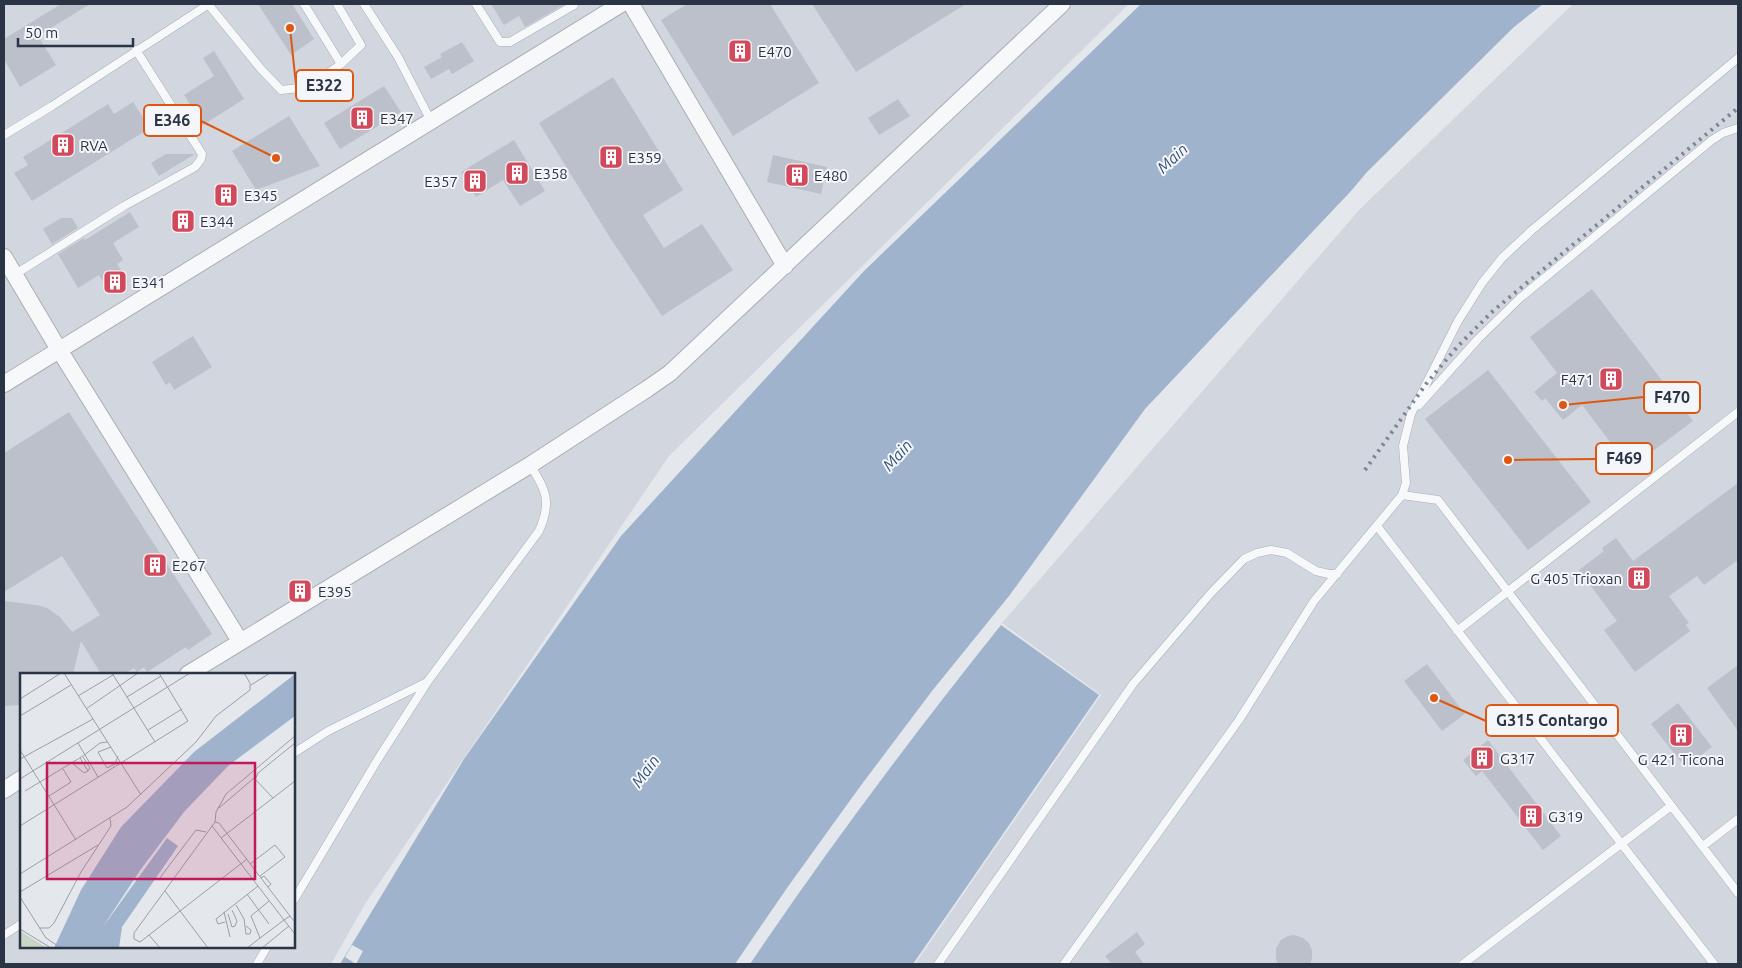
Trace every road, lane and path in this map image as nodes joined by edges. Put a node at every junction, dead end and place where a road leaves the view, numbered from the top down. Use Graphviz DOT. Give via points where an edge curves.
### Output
graph roads {
  1 [pos="209,4"];
  2 [pos="304,4"];
  3 [pos="337,4"];
  4 [pos="364,4"];
  5 [pos="476,4"];
  6 [pos="574,4"];
  7 [pos="621,4"];
  8 [pos="631,4"];
  9 [pos="1062,4"];
  10 [pos="136,50"];
  11 [pos="1738,58"];
  12 [pos="341,64"];
  13 [pos="431,121"];
  14 [pos="1738,128"];
  15 [pos="4,135"];
  16 [pos="4,257"];
  17 [pos="785,266"];
  18 [pos="14,275"];
  19 [pos="59,350"];
  20 [pos="4,384"];
  21 [pos="1738,412"];
  22 [pos="1411,414"];
  23 [pos="530,465"];
  24 [pos="1402,496"];
  25 [pos="1377,526"];
  26 [pos="1337,574"];
  27 [pos="1507,591"];
  28 [pos="1457,631"];
  29 [pos="240,641"];
  30 [pos="190,673"];
  31 [pos="428,681"];
  32 [pos="295,752"];
  33 [pos="20,779"];
  34 [pos="4,790"];
  35 [pos="1671,806"];
  36 [pos="1738,819"];
  37 [pos="1621,843"];
  38 [pos="1703,846"];
  39 [pos="1738,892"];
  40 [pos="295,898"];
  41 [pos="20,925"];
  42 [pos="4,935"];
  43 [pos="266,948"];
  44 [pos="258,964"];
  45 [pos="938,964"];
  46 [pos="1064,964"];
  47 [pos="1462,964"];
  48 [pos="1714,964"];
  1 -- 10 [label="lane"];
  1 -- 12 [label="lane" via="281,90 309,87"];
  2 -- 12 [label="lane"];
  3 -- 12 [label="lane" via="362,45"];
  4 -- 13 [label="lane" via="398,57"];
  5 -- 6 [label="lane" via="500,42 510,42"];
  7 -- 13 [label="street"];
  8 -- 17 [label="street"];
  9 -- 17 [label="street"];
  10 -- 15 [label="lane"];
  10 -- 18 [label="lane" via="202,154 202,159 195,167 124,206"];
  11 -- 22 [label="lane" via="1502,258 1458,320"];
  13 -- 19 [label="street"];
  14 -- 22 [label="lane" via="1712,140 1520,298 1478,339"];
  16 -- 18 [label="street"];
  17 -- 23 [label="street" via="670,373"];
  18 -- 19 [label="street"];
  19 -- 20 [label="street"];
  19 -- 29 [label="street"];
  21 -- 27 [label="lane"];
  22 -- 24 [label="lane" via="1403,446 1406,484"];
  23 -- 29 [label="street"];
  23 -- 31 [label="lane" via="545,490 545,518"];
  24 -- 25 [label="lane"];
  24 -- 27 [label="lane" via="1438,500"];
  25 -- 26 [label="lane"];
  25 -- 28 [label="lane"];
  26 -- 45 [label="lane" via="1316,571 1287,552 1271,550 1244,559 1133,684"];
  26 -- 46 [label="lane" via="1314,601 1239,720"];
  27 -- 28 [label="lane"];
  27 -- 35 [label="lane"];
  28 -- 37 [label="lane"];
  29 -- 30 [label="street"];
  31 -- 32 [label="lane" via="328,731"];
  31 -- 40 [label="lane"];
  33 -- 34 [label="street"];
  35 -- 37 [label="lane"];
  35 -- 38 [label="lane"];
  36 -- 38 [label="lane"];
  37 -- 47 [label="lane"];
  37 -- 48 [label="lane"];
  38 -- 39 [label="lane"];
  41 -- 42 [label="lane"];
  43 -- 44 [label="lane"];
}
